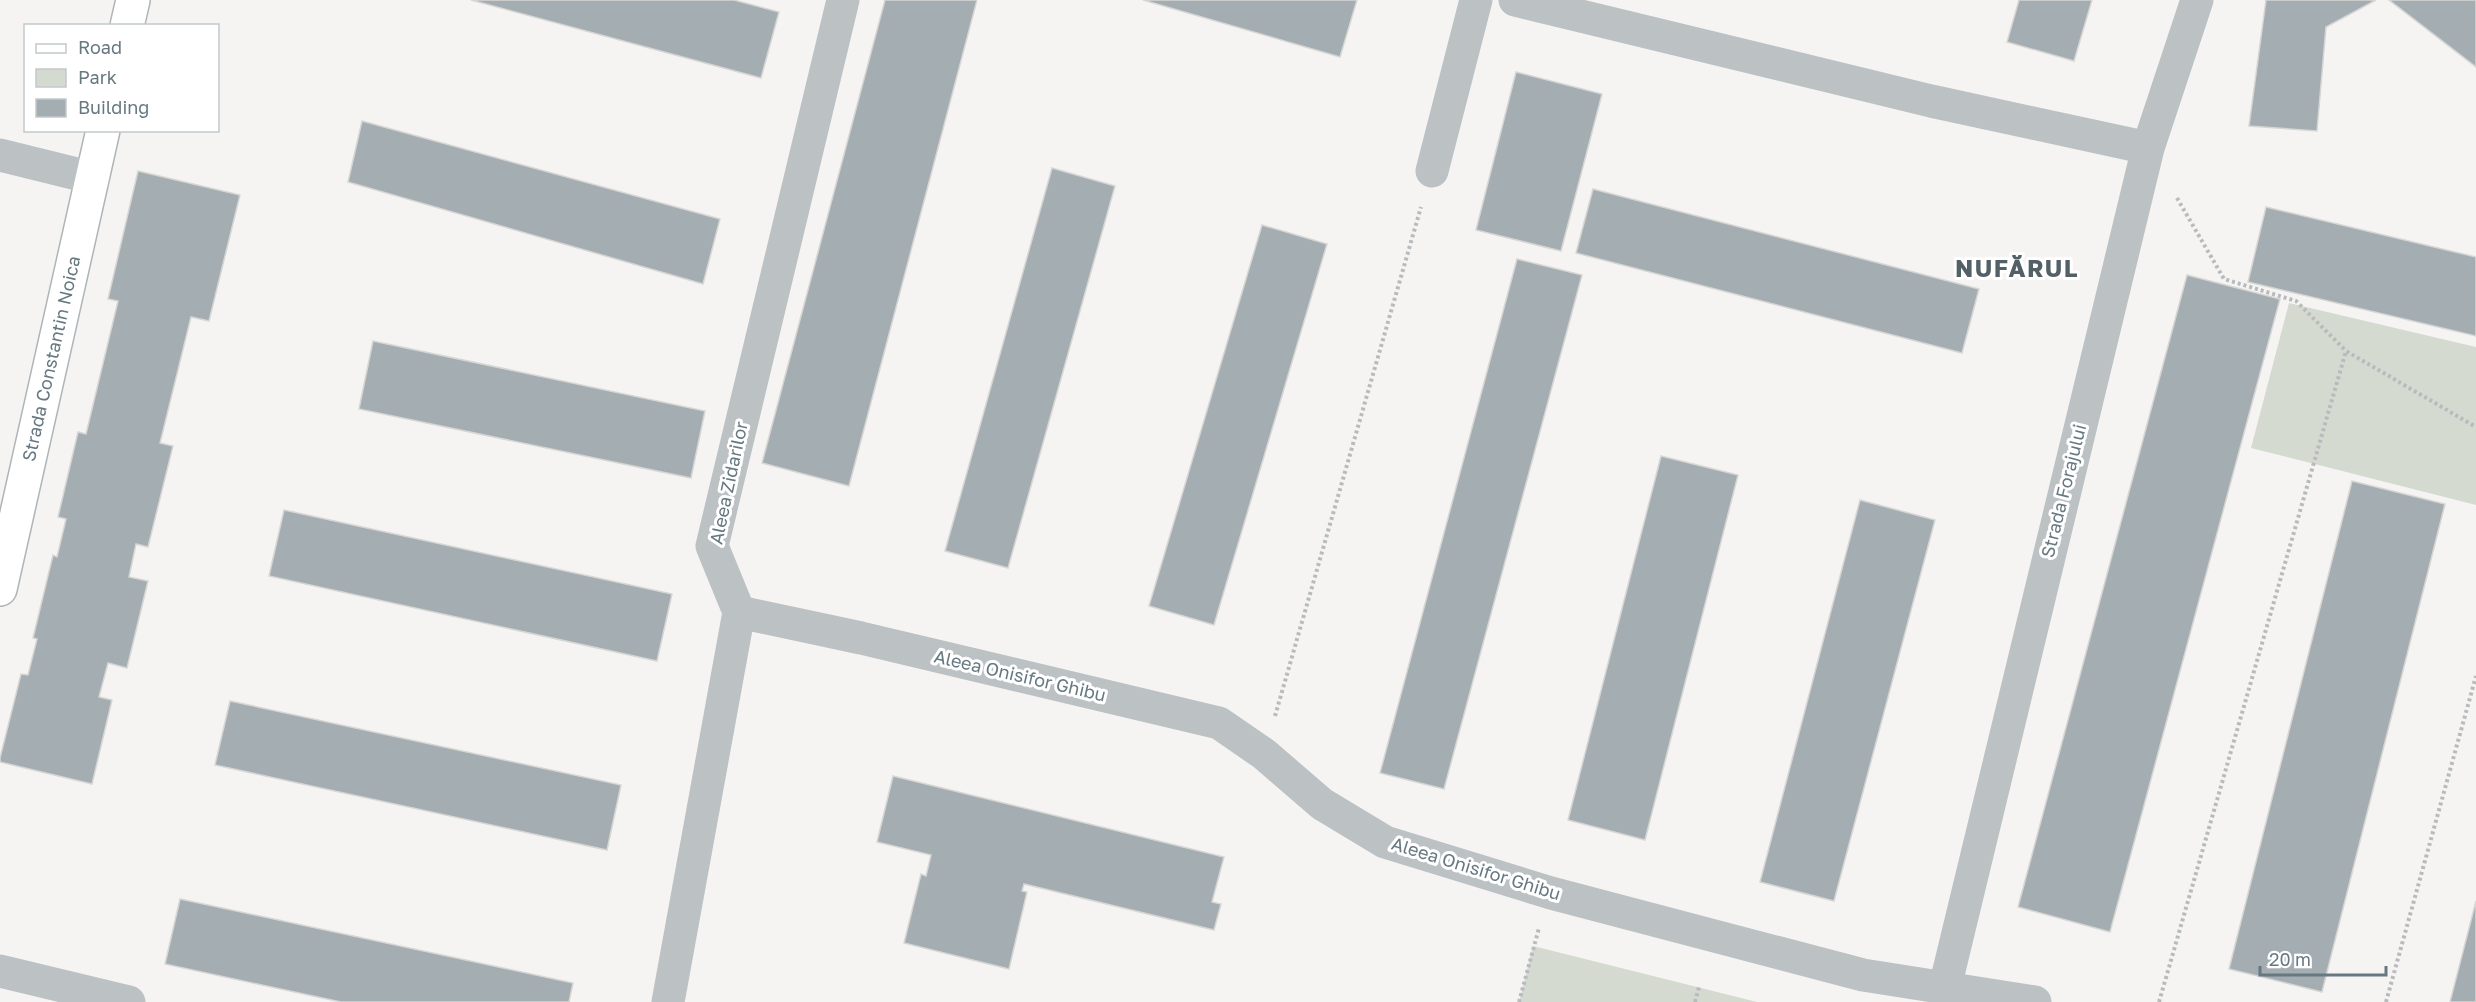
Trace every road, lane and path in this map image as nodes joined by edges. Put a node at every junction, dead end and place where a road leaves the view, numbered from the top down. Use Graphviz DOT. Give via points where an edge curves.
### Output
graph roads {
  1 [pos="133,0"];
  2 [pos="843,0"];
  3 [pos="1476,0"];
  4 [pos="1515,0"];
  5 [pos="2197,0"];
  6 [pos="128,24"];
  7 [pos="103,132"];
  8 [pos="2148,148"];
  9 [pos="0,155"];
  10 [pos="1432,171"];
  11 [pos="93,178"];
  12 [pos="2346,351"];
  13 [pos="2476,427"];
  14 [pos="0,589"];
  15 [pos="739,612"];
  16 [pos="2476,676"];
  17 [pos="1264,754"];
  18 [pos="1551,893"];
  19 [pos="0,971"];
  20 [pos="1699,987"];
  21 [pos="1945,987"];
  22 [pos="129,1002"];
  23 [pos="668,1002"];
  24 [pos="1519,1002"];
  25 [pos="1695,1002"];
  26 [pos="2035,1002"];
  27 [pos="2159,1002"];
  28 [pos="2386,1002"];
  1 -- 6 [label="street"];
  2 -- 15 [label="street, Aleea Zidarilor" via="712,546"];
  3 -- 10 [label="street"];
  4 -- 8 [label="street" via="1931,101"];
  5 -- 8 [label="street, Strada Forajului"];
  7 -- 11 [label="street, Strada Constantin Noica"];
  8 -- 12 [label="path" via="2224,279 2296,301"];
  8 -- 21 [label="street, Strada Forajului"];
  9 -- 11 [label="street"];
  10 -- 17 [label="path"];
  11 -- 14 [label="street, Strada Constantin Noica"];
  12 -- 13 [label="path"];
  12 -- 27 [label="path"];
  15 -- 17 [label="street, Aleea Onisifor Ghibu" via="1219,723"];
  15 -- 23 [label="street"];
  16 -- 28 [label="path"];
  17 -- 18 [label="street, Aleea Onisifor Ghibu" via="1322,804 1385,842"];
  18 -- 21 [label="street, Aleea Onisifor Ghibu" via="1863,975"];
  18 -- 24 [label="path"];
  19 -- 22 [label="street"];
  20 -- 25 [label="path"];
  21 -- 26 [label="street, Aleea Onisifor Ghibu"];
}
